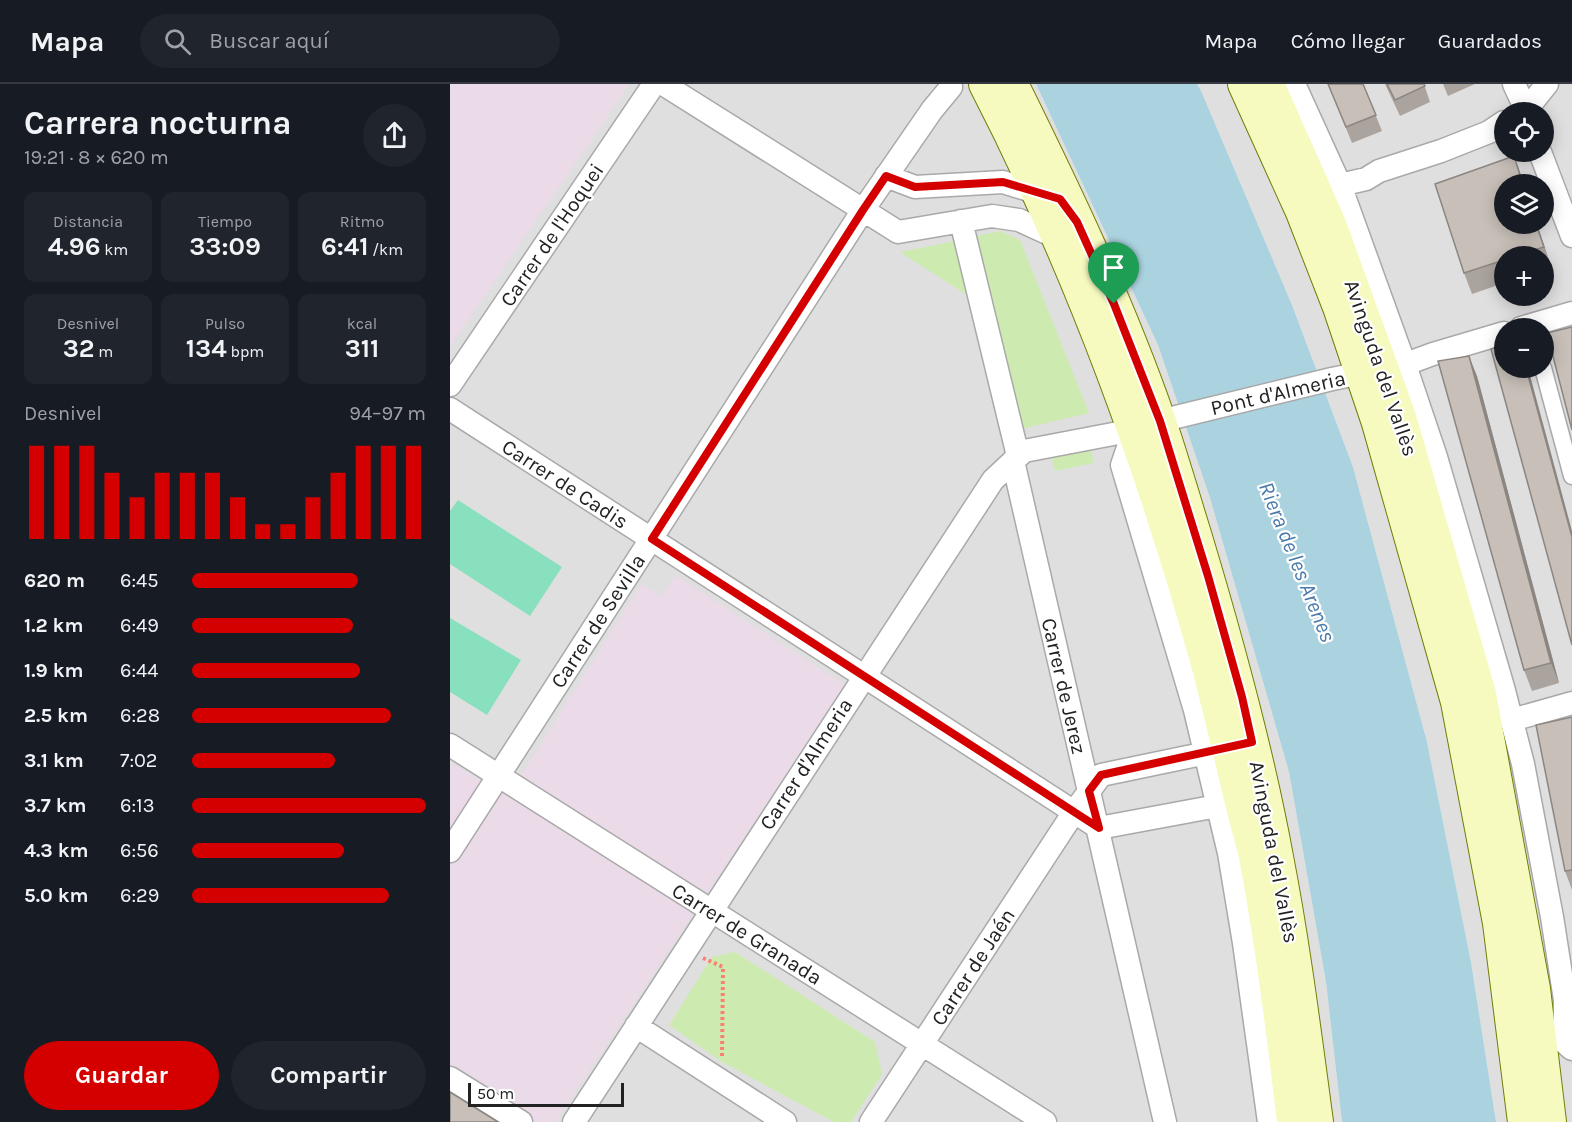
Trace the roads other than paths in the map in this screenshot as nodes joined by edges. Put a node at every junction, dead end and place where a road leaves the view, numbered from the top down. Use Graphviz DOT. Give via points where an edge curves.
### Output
graph roads {
  1 [pos="654,84"];
  2 [pos="663,84"];
  3 [pos="950,84"];
  4 [pos="985,84"];
  5 [pos="1012,84"];
  6 [pos="1244,84"];
  7 [pos="1268,84"];
  8 [pos="1294,84"];
  9 [pos="1514,84"];
  10 [pos="1547,84"];
  11 [pos="1521,102"];
  12 [pos="1532,102"];
  13 [pos="1494,129"];
  14 [pos="1544,162"];
  15 [pos="886,176"];
  16 [pos="1035,191"];
  17 [pos="1320,198"];
  18 [pos="863,210"];
  19 [pos="961,221"];
  20 [pos="1066,229"];
  21 [pos="1572,236"];
  22 [pos="1572,313"];
  23 [pos="1554,319"];
  24 [pos="1494,336"];
  25 [pos="1370,372"];
  26 [pos="1546,378"];
  27 [pos="450,385"];
  28 [pos="450,409"];
  29 [pos="1155,423"];
  30 [pos="1016,458"];
  31 [pos="1572,476"];
  32 [pos="652,539"];
  33 [pos="863,676"];
  34 [pos="1572,703"];
  35 [pos="1512,720"];
  36 [pos="450,746"];
  37 [pos="1229,748"];
  38 [pos="498,776"];
  39 [pos="1089,791"];
  40 [pos="1241,802"];
  41 [pos="1074,812"];
  42 [pos="1099,828"];
  43 [pos="450,851"];
  44 [pos="1262,899"];
  45 [pos="711,911"];
  46 [pos="1562,915"];
  47 [pos="1244,943"];
  48 [pos="1508,987"];
  49 [pos="636,1026"];
  50 [pos="1562,1043"];
  51 [pos="922,1044"];
  52 [pos="450,1078"];
  53 [pos="520,1122"];
  54 [pos="574,1122"];
  55 [pos="785,1122"];
  56 [pos="871,1122"];
  57 [pos="1045,1122"];
  58 [pos="1165,1122"];
  59 [pos="1269,1122"];
  60 [pos="1293,1122"];
  61 [pos="1317,1122"];
  62 [pos="1524,1122"];
  63 [pos="1550,1122"];
  1 -- 27 [label="street, Carrer de l'Hoquei"];
  2 -- 18 [label="street"];
  3 -- 15 [label="street"];
  4 -- 16 [label="main road, Avinguda del Vallès"];
  5 -- 20 [label="main road, Avinguda del Vallès"];
  6 -- 17 [label="main road, Avinguda del Vallès"];
  7 -- 17 [label="main road, Avinguda del Vallès"];
  8 -- 17 [label="street, Avinguda del Vallès"];
  9 -- 11 [label="street"];
  10 -- 12 [label="street"];
  13 -- 17 [label="street" via="1442,151 1378,171"];
  14 -- 21 [label="street"];
  15 -- 16 [label="street" via="915,187 1003,182"];
  15 -- 18 [label="street"];
  16 -- 20 [label="main road, Avinguda del Vallès"];
  17 -- 25 [label="main road, Avinguda del Vallès" via="1362,308"];
  18 -- 19 [label="street" via="898,232"];
  18 -- 32 [label="street, Carrer de Sevilla"];
  19 -- 20 [label="street" via="992,216"];
  19 -- 30 [label="street, Carrer de Jerez"];
  20 -- 29 [label="main road, Avinguda del Vallès" via="1114,304"];
  22 -- 23 [label="street"];
  24 -- 25 [label="street, Pont d'Almeria"];
  25 -- 29 [label="street, Pont d'Almeria"];
  25 -- 35 [label="street, Avinguda del Vallès" via="1436,457"];
  25 -- 48 [label="main road, Avinguda del Vallès" via="1378,423 1457,702"];
  25 -- 50 [label="main road, Avinguda del Vallès" via="1400,417 1480,694 1523,920"];
  26 -- 31 [label="street"];
  28 -- 32 [label="street, Carrer de Cadis"];
  29 -- 30 [label="street, Carrer d'Almeria" via="1024,451"];
  29 -- 37 [label="main road, Avinguda del Vallès" via="1208,576 1242,697"];
  29 -- 37 [label="street, Avinguda del Vallès" via="1122,465 1193,701"];
  30 -- 33 [label="street, Carrer d'Almeria" via="993,480"];
  30 -- 39 [label="street, Carrer de Jerez"];
  32 -- 33 [label="street, Carrer de Cadis"];
  32 -- 38 [label="street, Carrer de Sevilla"];
  33 -- 41 [label="street, Carrer de Cadis"];
  33 -- 45 [label="street, Carrer d'Almeria"];
  34 -- 35 [label="street"];
  35 -- 46 [label="street, Avinguda del Vallès"];
  36 -- 38 [label="street, Carrer de Granada"];
  37 -- 39 [label="street" via="1101,775"];
  37 -- 40 [label="main road, Avinguda del Vallès"];
  37 -- 40 [label="street, Avinguda del Vallès"];
  38 -- 43 [label="street, Carrer de Sevilla"];
  38 -- 45 [label="street, Carrer de Granada"];
  39 -- 41 [label="street"];
  39 -- 42 [label="street, Carrer de Jerez"];
  40 -- 42 [label="street"];
  40 -- 44 [label="main road, Avinguda del Vallès"];
  40 -- 47 [label="street, Avinguda del Vallès" via="1229,853"];
  40 -- 61 [label="main road, Avinguda del Vallès" via="1277,856"];
  41 -- 42 [label="street, Carrer de Cadis"];
  41 -- 51 [label="street, Carrer de Jaén"];
  42 -- 58 [label="street, Carrer de Jerez"];
  44 -- 47 [label="street, Avinguda del Vallès"];
  44 -- 60 [label="main road, Avinguda del Vallès"];
  45 -- 49 [label="street, Carrer d'Almeria"];
  45 -- 51 [label="street, Carrer de Granada"];
  46 -- 50 [label="street, Avinguda del Vallès"];
  47 -- 59 [label="street, Avinguda del Vallès"];
  48 -- 50 [label="street" via="1525,1025"];
  48 -- 62 [label="main road, Avinguda del Vallès"];
  49 -- 54 [label="street, Carrer d'Almeria"];
  49 -- 55 [label="street"];
  50 -- 63 [label="main road, Avinguda del Vallès"];
  51 -- 56 [label="street, Carrer de Jaén"];
  51 -- 57 [label="street, Carrer de Granada"];
  52 -- 53 [label="street"];
}
